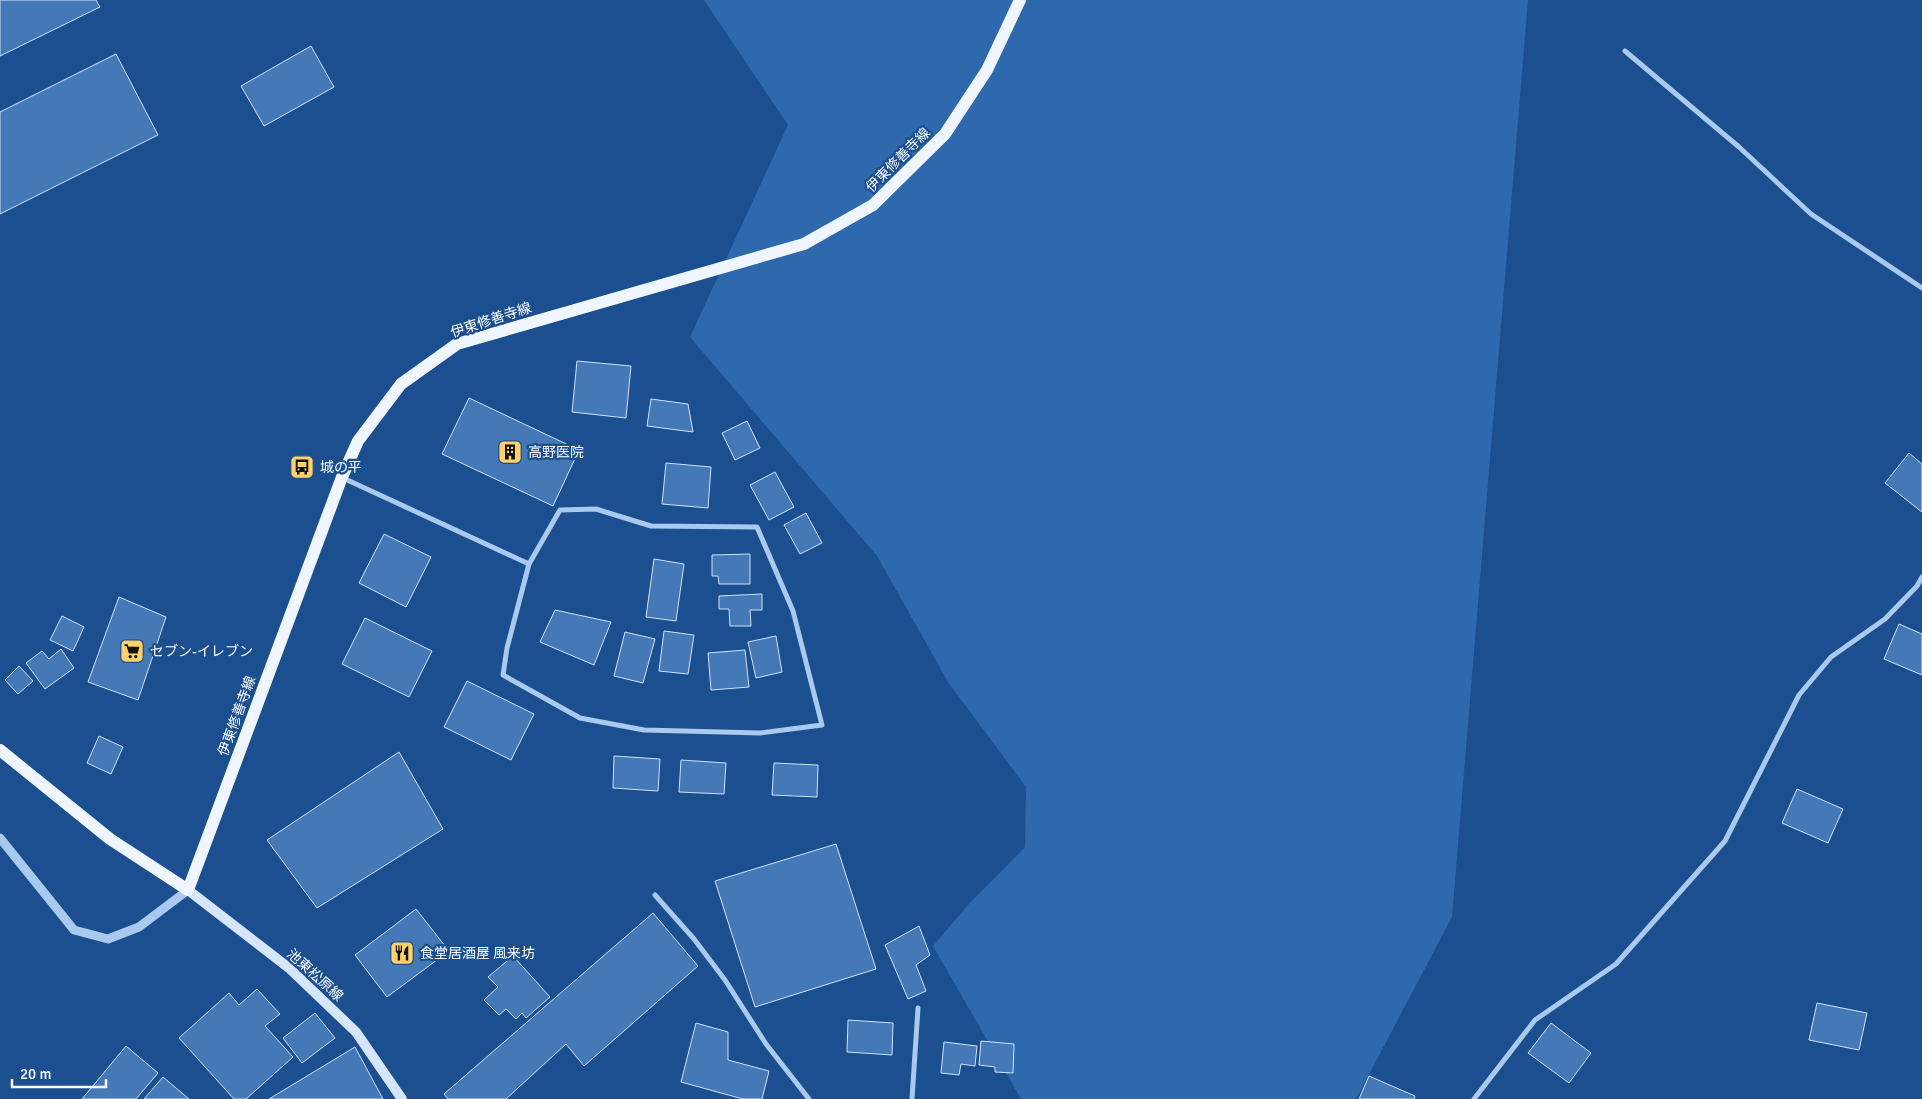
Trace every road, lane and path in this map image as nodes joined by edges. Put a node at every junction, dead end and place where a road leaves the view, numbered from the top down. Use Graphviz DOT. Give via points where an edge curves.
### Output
graph roads {
  1 [pos="1020,0"];
  2 [pos="1625,51"];
  3 [pos="1922,288"];
  4 [pos="342,477"];
  5 [pos="529,564"];
  6 [pos="1922,577"];
  7 [pos="0,750"];
  8 [pos="0,838"];
  9 [pos="188,890"];
  10 [pos="655,895"];
  11 [pos="918,1008"];
  12 [pos="402,1099"];
  13 [pos="809,1099"];
  14 [pos="912,1099"];
  15 [pos="1474,1099"];
  1 -- 4 [label="main road, 伊東修善寺線" via="988,70 945,134 874,205 804,244 458,344 401,384 358,442"];
  2 -- 3 [label="street" via="1739,147 1810,214"];
  4 -- 5 [label="street"];
  4 -- 9 [label="main road, 伊東修善寺線"];
  5 -- 5 [label="street" via="560,510 596,509 651,526 757,527 793,611 822,725 760,733 644,730 580,718 503,675"];
  6 -- 15 [label="street" via="1885,619 1831,657 1799,695 1726,841 1616,964 1535,1020"];
  7 -- 9 [label="main road" via="110,839"];
  8 -- 9 [label="street" via="74,930 108,939 139,927"];
  9 -- 12 [label="main road, 池東松原線" via="289,968 356,1032"];
  10 -- 13 [label="street" via="725,980 766,1044"];
  11 -- 14 [label="street"];
}
